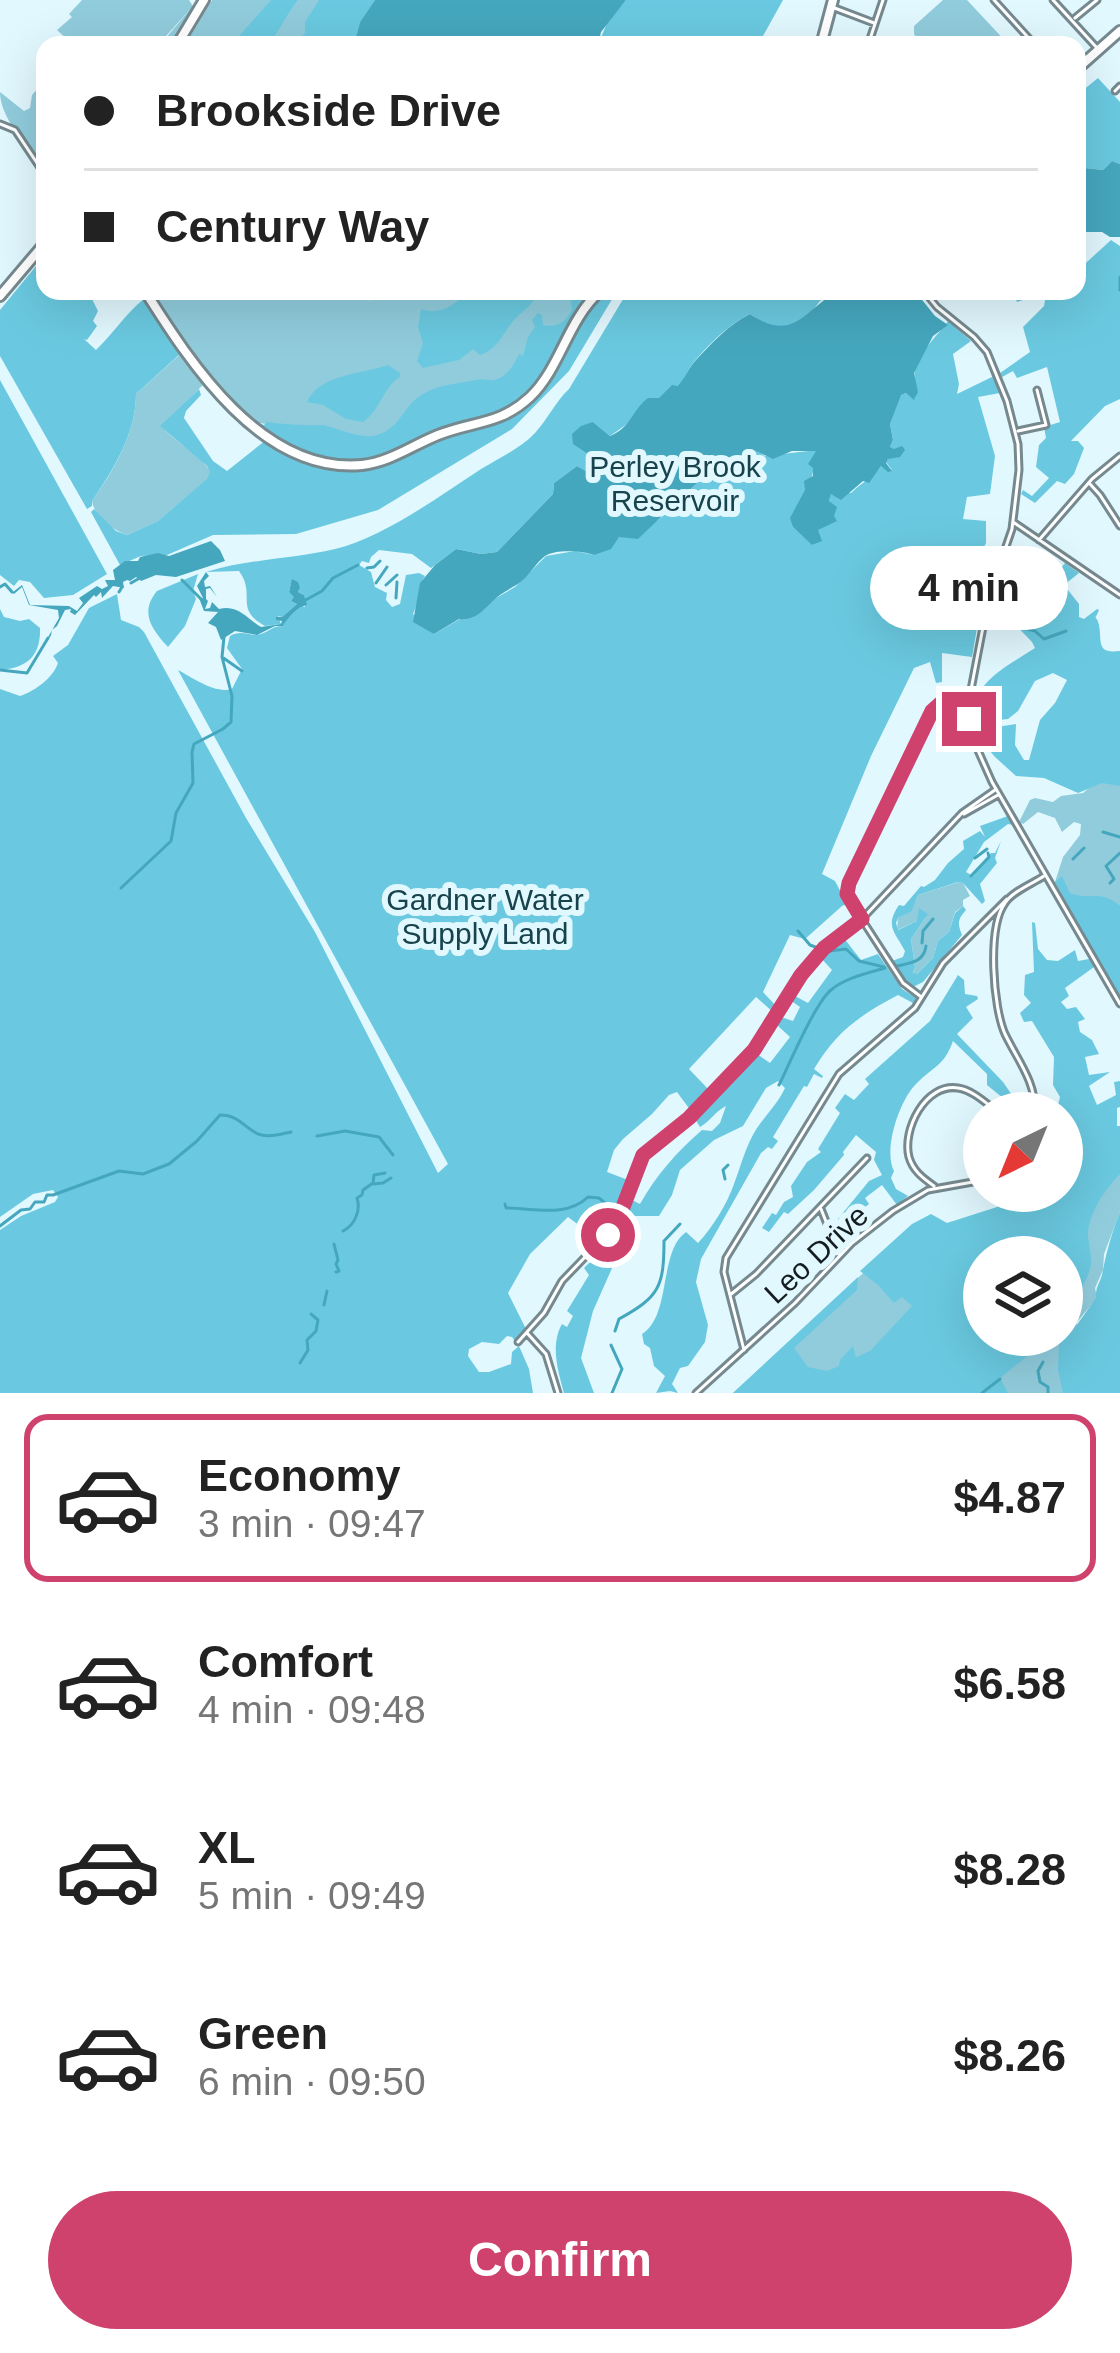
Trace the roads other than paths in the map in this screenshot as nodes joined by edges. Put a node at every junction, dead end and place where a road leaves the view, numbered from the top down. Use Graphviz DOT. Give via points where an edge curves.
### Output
graph roads {
  1 [pos="204,0"];
  2 [pos="883,0"];
  3 [pos="994,0"];
  4 [pos="1053,0"];
  5 [pos="1096,0"];
  6 [pos="832,4"];
  7 [pos="1072,21"];
  8 [pos="875,23"];
  9 [pos="1116,35"];
  10 [pos="182,36"];
  11 [pos="823,36"];
  12 [pos="871,36"];
  13 [pos="1027,36"];
  14 [pos="1086,36"];
  15 [pos="1086,36"];
  16 [pos="1120,47"];
  17 [pos="1099,50"];
  18 [pos="1086,61"];
  19 [pos="1120,86"];
  20 [pos="1115,91"];
  21 [pos="0,124"];
  22 [pos="36,160"];
  23 [pos="36,254"];
  24 [pos="0,296"];
  25 [pos="150,300"];
  26 [pos="592,300"];
  27 [pos="931,300"];
  28 [pos="1037,390"];
  29 [pos="1016,432"];
  30 [pos="1120,456"];
  31 [pos="1088,483"];
  32 [pos="1013,522"];
  33 [pos="1120,526"];
  34 [pos="1039,540"];
  35 [pos="1120,595"];
  36 [pos="969,700"];
  37 [pos="998,792"];
  38 [pos="1046,875"];
  39 [pos="1007,899"];
  40 [pos="862,919"];
  41 [pos="981,924"];
  42 [pos="997,929"];
  43 [pos="923,998"];
  44 [pos="1120,1004"];
  45 [pos="968,1092"];
  46 [pos="1031,1092"];
  47 [pos="867,1158"];
  48 [pos="963,1184"];
  49 [pos="936,1188"];
  50 [pos="821,1209"];
  51 [pos="839,1256"];
  52 [pos="730,1295"];
  53 [pos="526,1333"];
  54 [pos="518,1342"];
  55 [pos="744,1350"];
  56 [pos="558,1393"];
  57 [pos="696,1393"];
  1 -- 10 [label="street"];
  2 -- 8 [label="street"];
  3 -- 13 [label="street"];
  4 -- 7 [label="street"];
  5 -- 7 [label="street"];
  6 -- 8 [label="street"];
  6 -- 11 [label="street"];
  7 -- 15 [label="street"];
  8 -- 12 [label="street"];
  9 -- 16 [label="street"];
  9 -- 17 [label="street"];
  14 -- 17 [label="street"];
  17 -- 18 [label="street"];
  19 -- 20 [label="street"];
  21 -- 22 [label="street" via="16,131"];
  23 -- 24 [label="street"];
  25 -- 26 [label="street" via="232,407 300,455 354,465 515,409 543,381"];
  27 -- 29 [label="street" via="987,352"];
  28 -- 29 [label="street" via="1046,425"];
  29 -- 32 [label="street"];
  30 -- 31 [label="street"];
  31 -- 33 [label="street"];
  31 -- 34 [label="street"];
  32 -- 34 [label="street"];
  32 -- 36 [label="street"];
  34 -- 35 [label="street"];
  36 -- 37 [label="street" via="973,740"];
  36 -- 40 [label="street" via="942,702 928,716 847,890"];
  37 -- 38 [label="street"];
  37 -- 40 [label="street" via="954,820"];
  38 -- 39 [label="street"];
  38 -- 44 [label="street"];
  39 -- 41 [label="street"];
  39 -- 42 [label="street"];
  40 -- 43 [label="street" via="903,983"];
  40 -- 53 [label="street" via="801,975 754,1050 643,1155 618,1220"];
  41 -- 42 [label="street"];
  41 -- 43 [label="street"];
  42 -- 46 [label="street" via="996,1007"];
  43 -- 52 [label="street" via="831,1086 725,1260"];
  45 -- 49 [label="street" via="928,1097 913,1126 910,1161"];
  47 -- 50 [label="street"];
  48 -- 49 [label="street, Leo Drive"];
  49 -- 51 [label="street, Leo Drive"];
  50 -- 51 [label="street"];
  50 -- 52 [label="street"];
  51 -- 55 [label="street, Leo Drive"];
  52 -- 55 [label="street"];
  53 -- 54 [label="street"];
  53 -- 56 [label="street" via="546,1354"];
  55 -- 57 [label="street, Leo Drive"];
}
